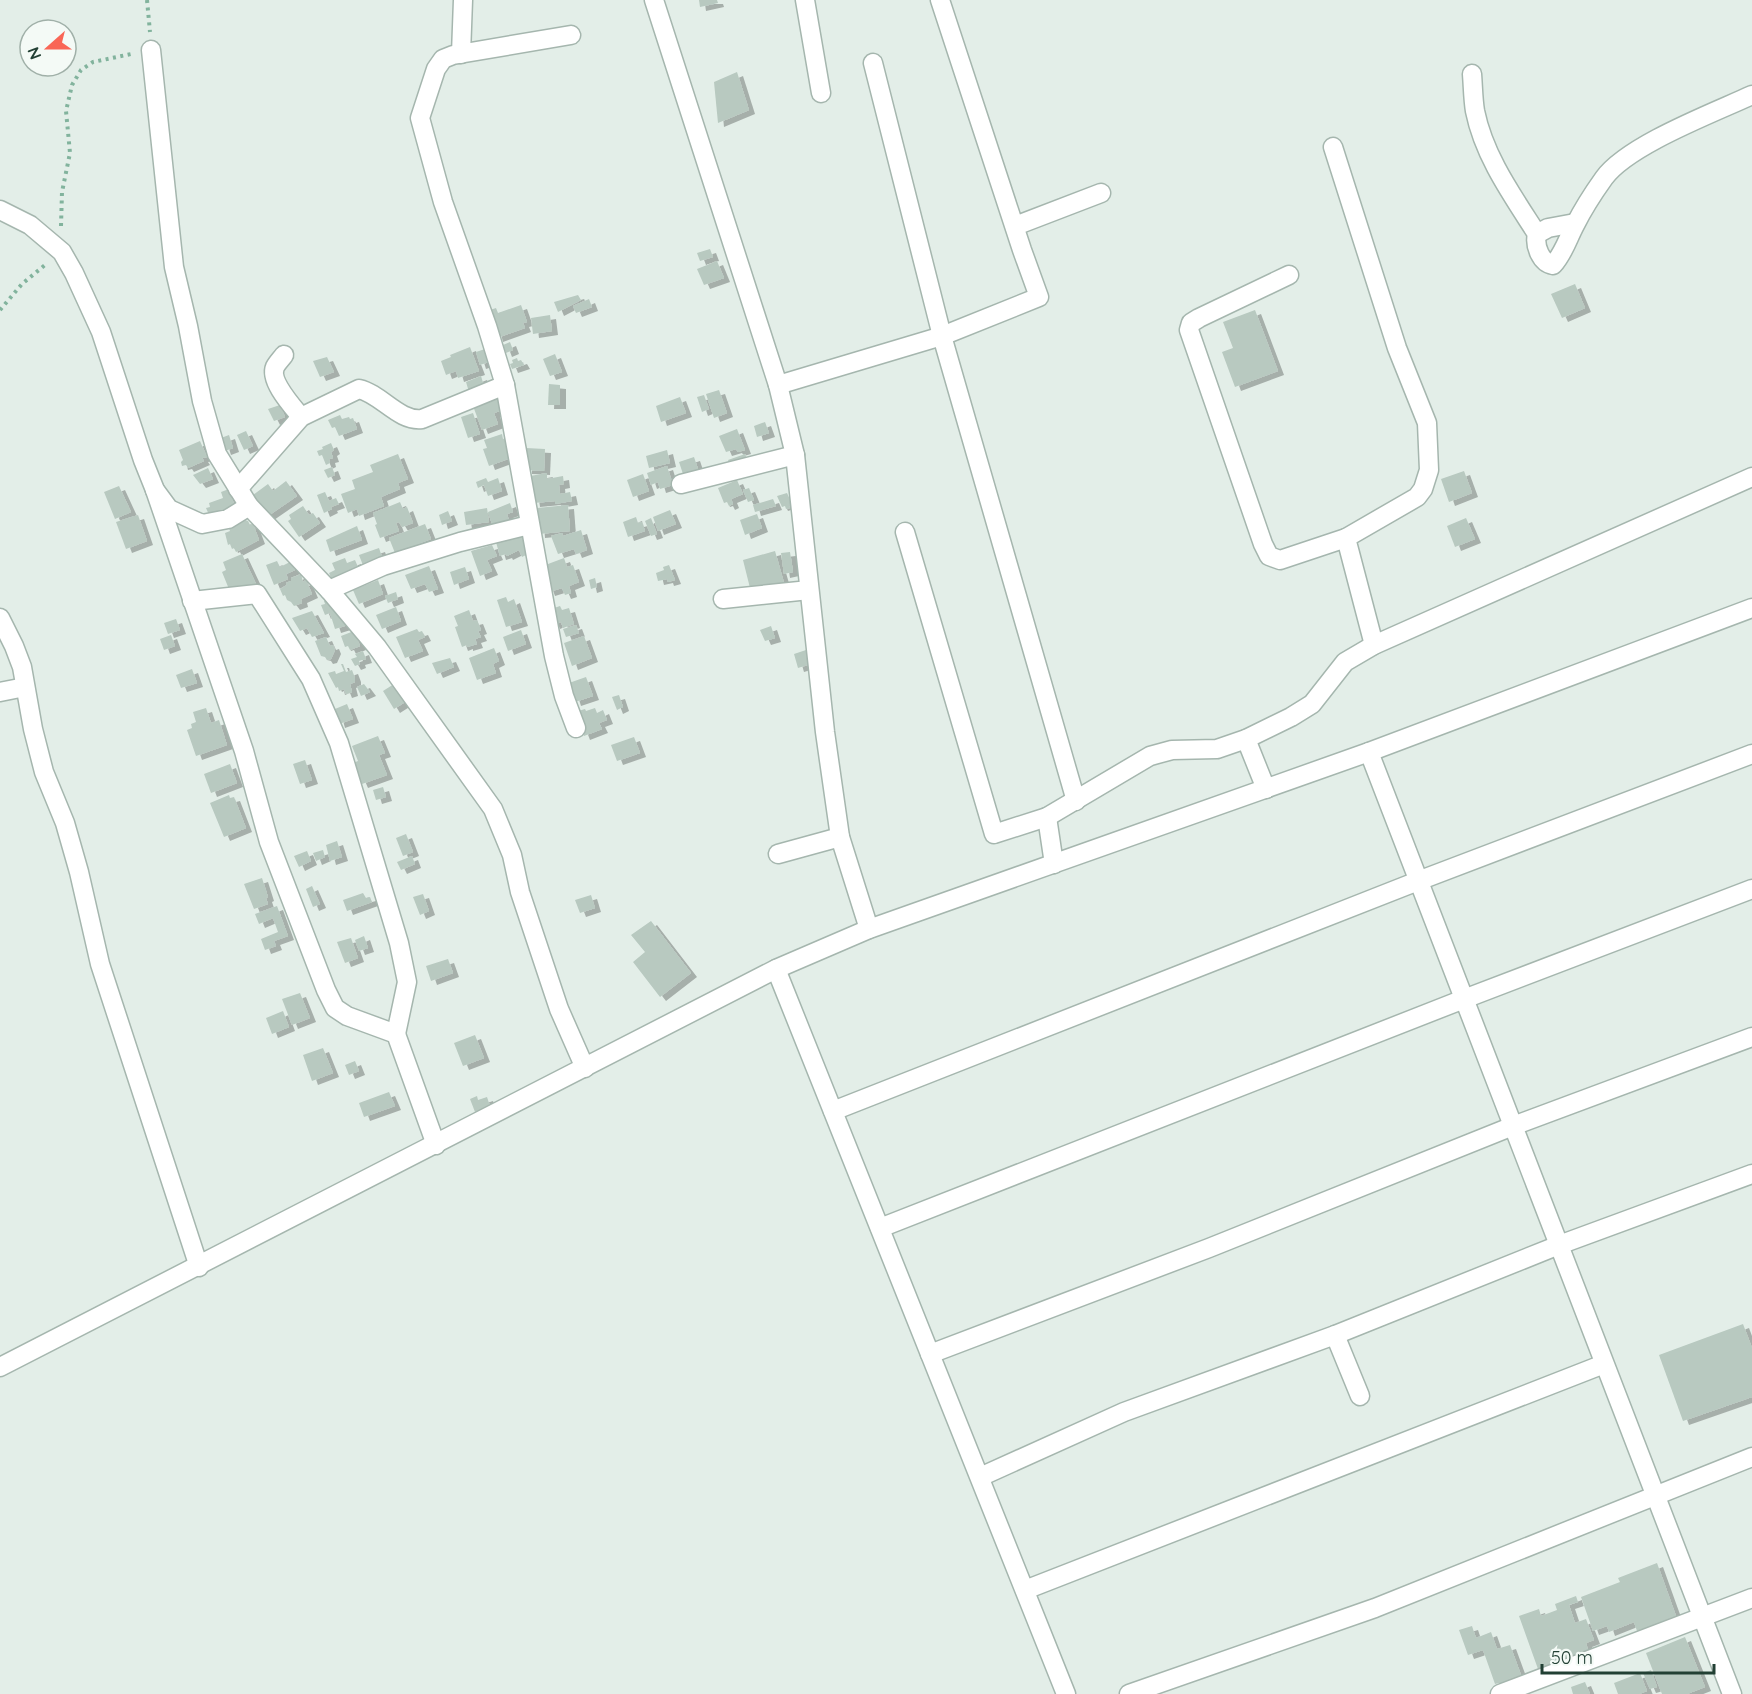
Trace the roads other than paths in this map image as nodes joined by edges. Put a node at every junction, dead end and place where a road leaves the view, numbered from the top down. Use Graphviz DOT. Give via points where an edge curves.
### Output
graph roads {
  1 [pos="463,0"];
  2 [pos="654,0"];
  3 [pos="805,0"];
  4 [pos="940,0"];
  5 [pos="571,35"];
  6 [pos="151,50"];
  7 [pos="461,54"];
  8 [pos="873,63"];
  9 [pos="1472,74"];
  10 [pos="820,93"];
  11 [pos="1752,95"];
  12 [pos="1333,147"];
  13 [pos="1101,194"];
  14 [pos="0,210"];
  15 [pos="1575,223"];
  16 [pos="1015,226"];
  17 [pos="1537,234"];
  18 [pos="1289,275"];
  19 [pos="942,336"];
  20 [pos="284,356"];
  21 [pos="505,385"];
  22 [pos="778,385"];
  23 [pos="301,417"];
  24 [pos="795,455"];
  25 [pos="1752,477"];
  26 [pos="681,484"];
  27 [pos="238,489"];
  28 [pos="155,490"];
  29 [pos="249,506"];
  30 [pos="529,525"];
  31 [pos="905,532"];
  32 [pos="1346,538"];
  33 [pos="329,590"];
  34 [pos="809,590"];
  35 [pos="723,599"];
  36 [pos="192,600"];
  37 [pos="1752,608"];
  38 [pos="0,618"];
  39 [pos="1374,645"];
  40 [pos="25,687"];
  41 [pos="0,692"];
  42 [pos="576,728"];
  43 [pos="1246,740"];
  44 [pos="1369,753"];
  45 [pos="1752,753"];
  46 [pos="1266,789"];
  47 [pos="1076,801"];
  48 [pos="1047,817"];
  49 [pos="840,837"];
  50 [pos="778,854"];
  51 [pos="1054,864"];
  52 [pos="1418,881"];
  53 [pos="1752,889"];
  54 [pos="869,929"];
  55 [pos="776,969"];
  56 [pos="1464,999"];
  57 [pos="396,1034"];
  58 [pos="1752,1037"];
  59 [pos="585,1068"];
  60 [pos="833,1111"];
  61 [pos="1513,1126"];
  62 [pos="436,1144"];
  63 [pos="1752,1174"];
  64 [pos="880,1228"];
  65 [pos="1558,1245"];
  66 [pos="199,1267"];
  67 [pos="1335,1335"];
  68 [pos="930,1354"];
  69 [pos="1604,1364"];
  70 [pos="0,1367"];
  71 [pos="1360,1396"];
  72 [pos="1752,1457"];
  73 [pos="980,1477"];
  74 [pos="1655,1495"];
  75 [pos="1025,1590"];
  76 [pos="1752,1598"];
  77 [pos="1702,1617"];
  78 [pos="1066,1694"];
  79 [pos="1129,1694"];
  80 [pos="1500,1694"];
  81 [pos="1732,1694"];
  1 -- 7 [label="street"];
  2 -- 22 [label="street"];
  3 -- 10 [label="street"];
  4 -- 16 [label="street"];
  5 -- 7 [label="street"];
  6 -- 27 [label="street" via="174,267 202,401 218,454"];
  7 -- 21 [label="street" via="443,59 436,69 420,118 442,202"];
  8 -- 19 [label="street"];
  9 -- 17 [label="street" via="1480,131 1504,183"];
  11 -- 15 [label="street" via="1629,156 1606,176"];
  12 -- 32 [label="street" via="1397,348 1427,423 1429,470 1418,497"];
  13 -- 16 [label="street"];
  14 -- 28 [label="street" via="30,225 62,252 74,273 101,332"];
  15 -- 17 [label="street"];
  15 -- 17 [label="street" via="1553,265 1542,257 1535,239"];
  16 -- 19 [label="street" via="1039,297"];
  18 -- 32 [label="street" via="1199,318 1190,330 1269,556 1280,560"];
  19 -- 22 [label="street"];
  19 -- 47 [label="street"];
  20 -- 23 [label="street" via="275,366 274,375 282,393"];
  21 -- 23 [label="street" via="422,419 413,420 359,388"];
  21 -- 30 [label="street"];
  22 -- 24 [label="street"];
  23 -- 27 [label="street"];
  24 -- 26 [label="street"];
  24 -- 34 [label="street"];
  25 -- 39 [label="street"];
  27 -- 29 [label="street"];
  28 -- 29 [label="street" via="169,509 202,524 228,519"];
  28 -- 36 [label="street"];
  29 -- 33 [label="street"];
  30 -- 33 [label="street" via="383,566"];
  30 -- 42 [label="street" via="554,656"];
  31 -- 48 [label="street" via="994,834"];
  32 -- 39 [label="street"];
  33 -- 59 [label="street" via="377,647 493,809 512,855 519,892 559,1009"];
  34 -- 35 [label="street"];
  34 -- 49 [label="street"];
  36 -- 57 [label="street" via="244,751 269,842 335,1008 364,1024"];
  36 -- 57 [label="street" via="257,594 311,679 339,743 399,943 407,982"];
  37 -- 44 [label="street"];
  38 -- 40 [label="street" via="15,646"];
  39 -- 43 [label="street" via="1345,663 1312,704"];
  40 -- 41 [label="street"];
  40 -- 66 [label="street" via="44,772 65,823 100,964"];
  43 -- 46 [label="street"];
  43 -- 47 [label="street" via="1217,749 1172,750 1150,756"];
  44 -- 46 [label="street"];
  44 -- 52 [label="street"];
  45 -- 52 [label="street"];
  46 -- 51 [label="street"];
  47 -- 48 [label="street"];
  48 -- 51 [label="street"];
  49 -- 50 [label="street"];
  49 -- 54 [label="street"];
  51 -- 54 [label="street"];
  52 -- 56 [label="street"];
  52 -- 60 [label="street"];
  53 -- 56 [label="street"];
  54 -- 55 [label="street"];
  55 -- 59 [label="street"];
  55 -- 60 [label="street"];
  56 -- 61 [label="street"];
  56 -- 64 [label="street"];
  57 -- 62 [label="street"];
  58 -- 61 [label="street"];
  59 -- 62 [label="street"];
  60 -- 64 [label="street"];
  61 -- 65 [label="street"];
  61 -- 68 [label="street"];
  62 -- 66 [label="street"];
  63 -- 65 [label="street"];
  64 -- 68 [label="street"];
  65 -- 67 [label="street"];
  65 -- 69 [label="street"];
  66 -- 70 [label="street"];
  67 -- 71 [label="street"];
  67 -- 73 [label="street" via="1124,1412"];
  68 -- 73 [label="street"];
  69 -- 74 [label="street"];
  69 -- 75 [label="street"];
  72 -- 74 [label="street"];
  73 -- 75 [label="street"];
  74 -- 77 [label="street"];
  74 -- 79 [label="street" via="1375,1608"];
  75 -- 78 [label="street"];
  76 -- 77 [label="street"];
  77 -- 80 [label="street"];
  77 -- 81 [label="street"];
}
